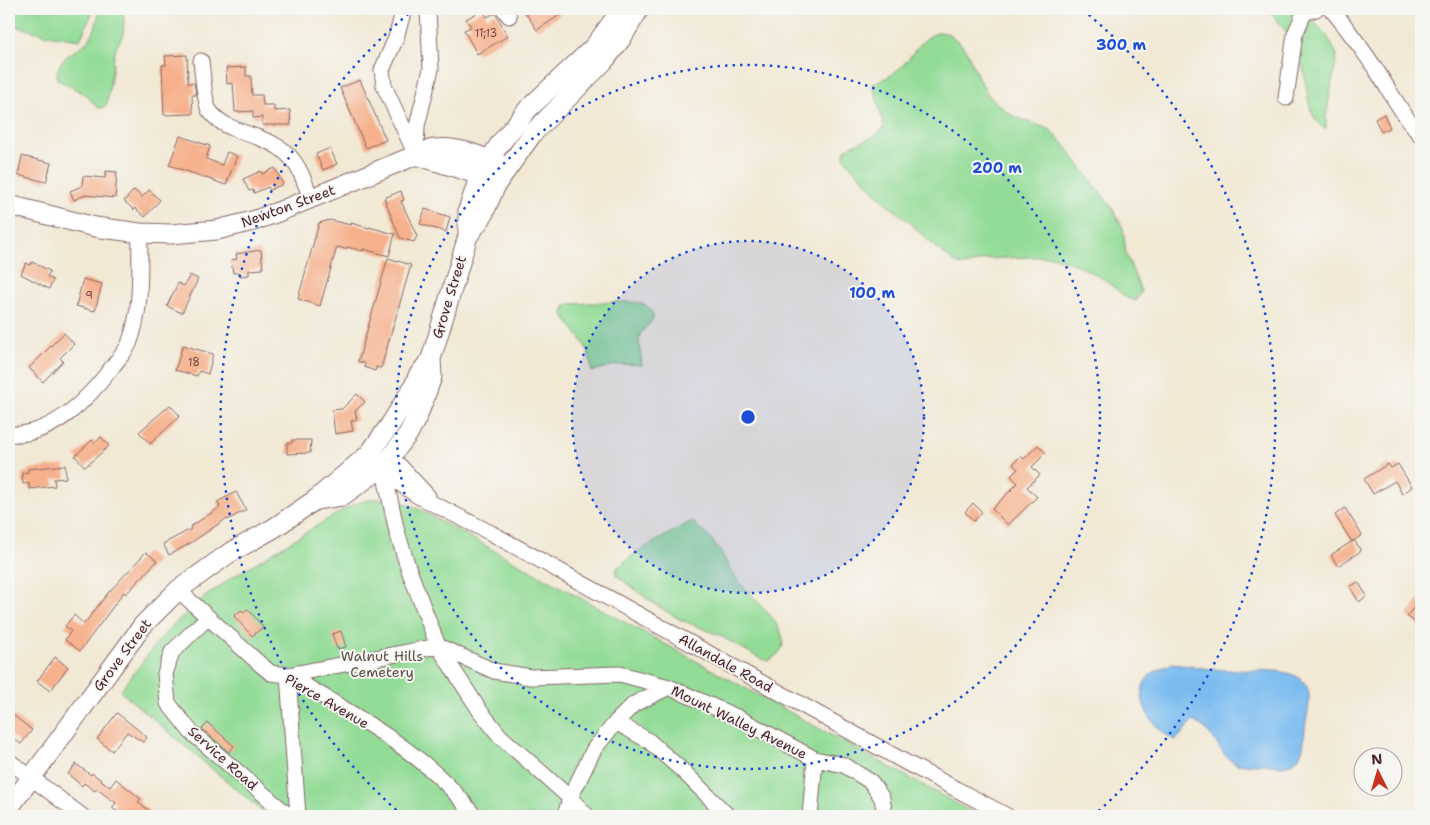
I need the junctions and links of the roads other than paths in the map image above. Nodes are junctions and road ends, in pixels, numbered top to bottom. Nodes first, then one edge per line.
1 (404, 9) edge
2 (428, 9) edge
3 (622, 9) edge
4 (639, 9) edge
5 (1316, 9) edge
6 (1331, 9) edge
7 (201, 60) dead end
8 (1286, 98) dead end
9 (1421, 136) edge
10 (416, 155) junction
11 (494, 171) junction
12 (312, 200) junction
13 (9, 205) edge
14 (140, 234) junction
15 (421, 389) junction
16 (9, 434) edge
17 (370, 454) junction
18 (386, 464) junction
19 (315, 500) junction
20 (178, 590) junction
21 (207, 618) junction
22 (438, 646) junction
23 (288, 675) junction
24 (669, 687) junction
25 (616, 722) junction
26 (815, 759) junction
27 (9, 761) edge
28 (31, 778) junction
29 (570, 798) junction
30 (9, 808) edge
31 (82, 816) edge
32 (289, 816) edge
33 (298, 816) edge
34 (474, 816) edge
35 (565, 816) edge
36 (587, 816) edge
37 (728, 816) edge
38 (810, 816) edge
39 (885, 816) edge
40 (1007, 816) edge

1 - 10 street
2 - 10 street
3 - 11 main road
4 - 11 main road
5 - 8 street
6 - 9 street
7 - 12 street
10 - 11 main road, Newton Street
10 - 12 main road, Newton Street
11 - 15 main road, Grove Street
12 - 14 main road, Newton Street
13 - 14 main road, Newton Street
14 - 16 street
15 - 17 main road, Grove Street
15 - 18 main road, Grove Street
17 - 18 street, Allandale Road
17 - 19 main road, Grove Street
18 - 19 main road, Grove Street
18 - 22 street
18 - 40 street, Allandale Road
19 - 20 main road, Grove Street
20 - 21 street, Pierce Avenue
20 - 28 main road, Grove Street
21 - 23 street, Pierce Avenue
21 - 32 street, Service Road
22 - 23 street
22 - 24 street, Mount Walley Avenue
22 - 29 street
23 - 33 street
23 - 34 street, Pierce Avenue
24 - 25 street
24 - 26 street, Mount Walley Avenue
25 - 29 street
25 - 37 street
26 - 38 street
26 - 39 street, Mount Walley Avenue
27 - 28 street
28 - 30 main road, Grove Street
28 - 31 street
29 - 35 street
29 - 36 street

